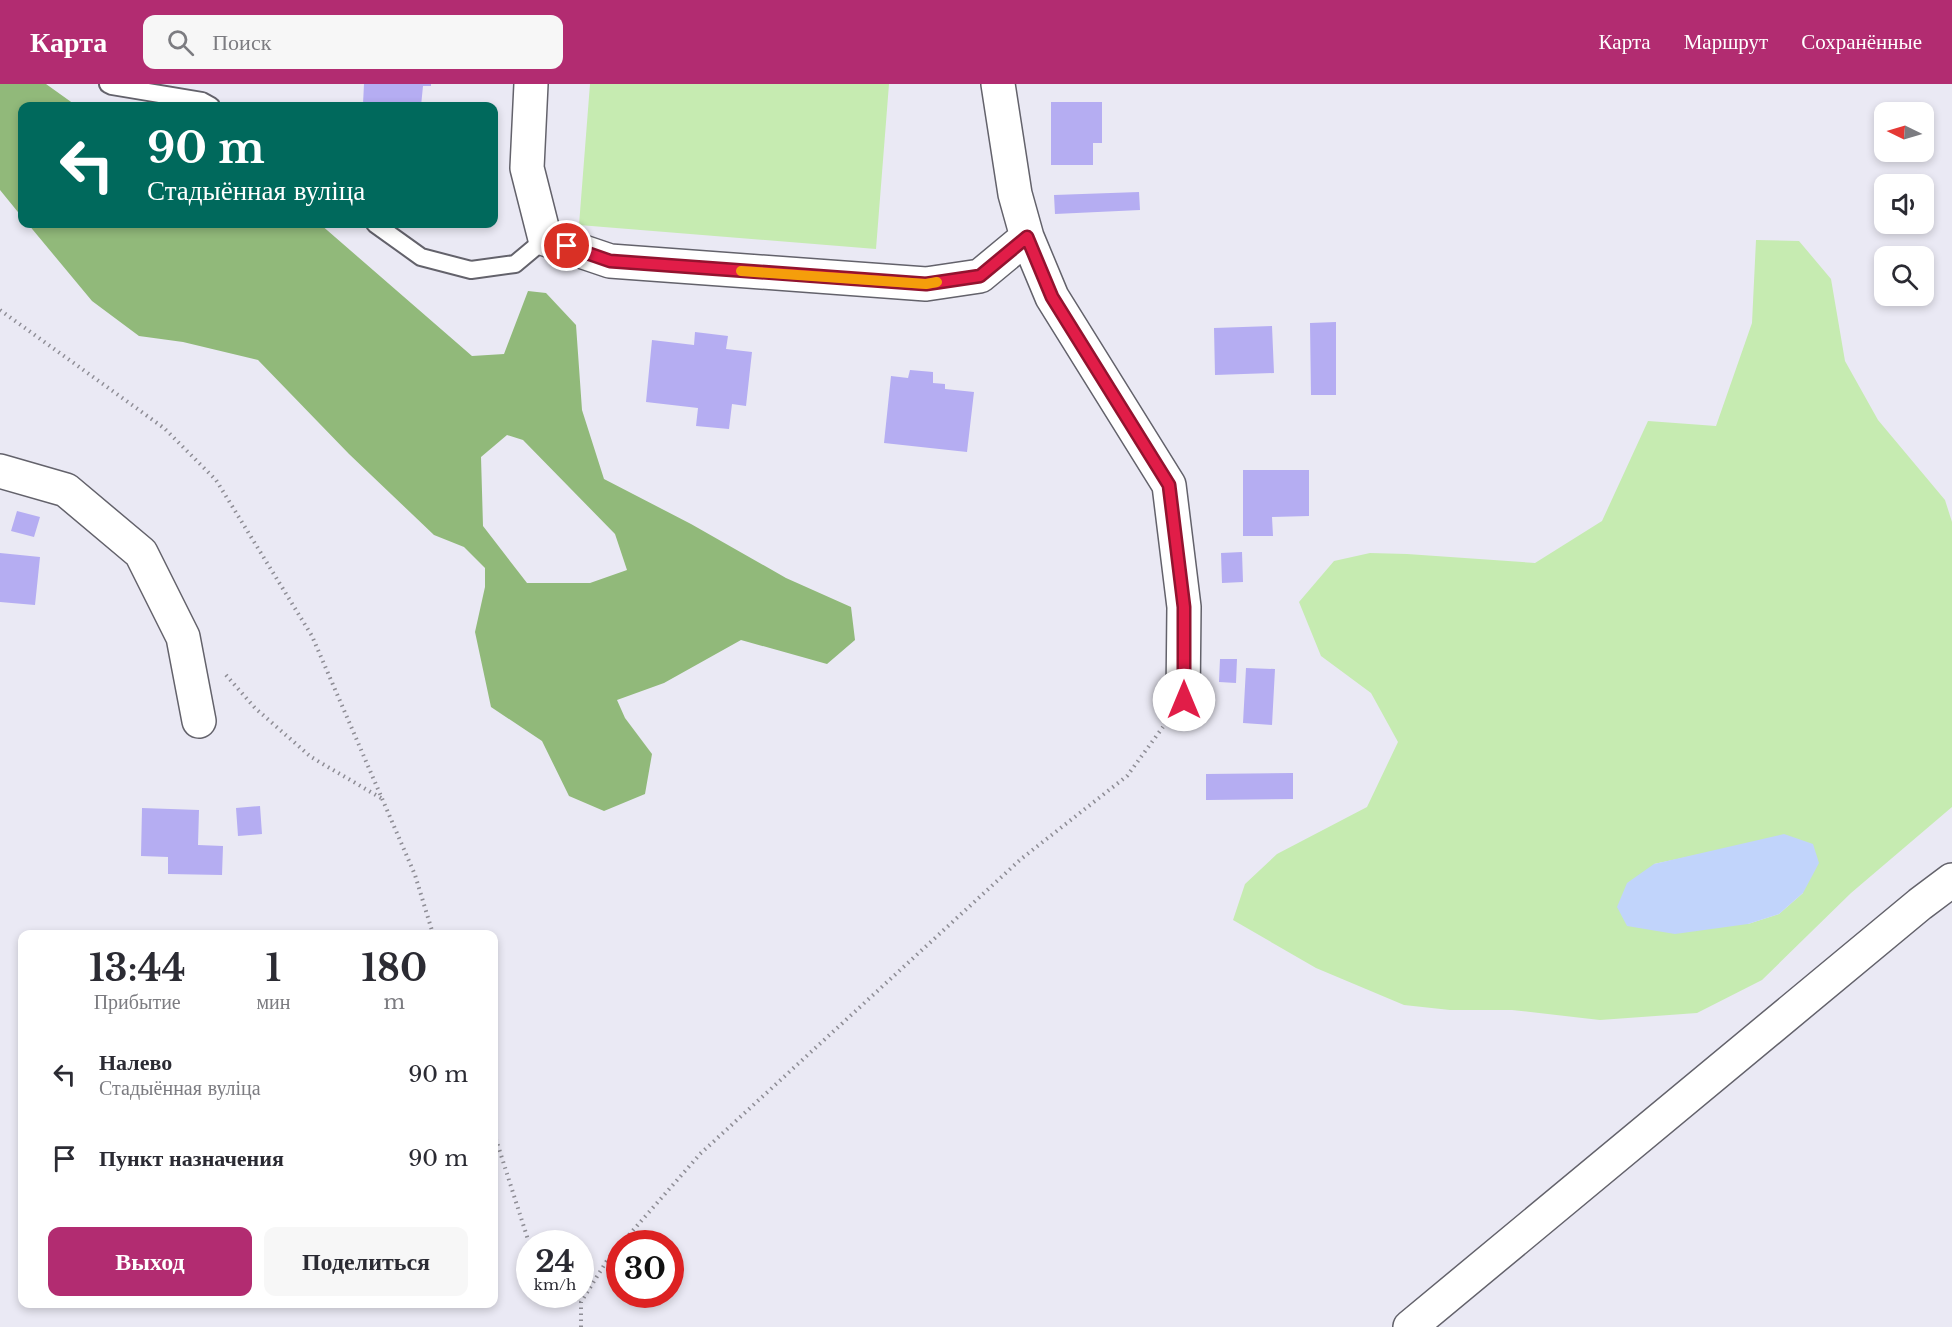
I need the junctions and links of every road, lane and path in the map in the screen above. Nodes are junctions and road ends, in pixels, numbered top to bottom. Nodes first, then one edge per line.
1 (108, 84) edge
2 (531, 84) edge
3 (998, 84) edge
4 (204, 102) edge
5 (381, 228) edge
6 (1027, 237) junction
7 (545, 239) junction
8 (0, 310) edge
9 (0, 471) edge
10 (183, 637) junction
11 (1184, 700) joint
12 (199, 721) dead end
13 (381, 798) junction
14 (1952, 880) edge
15 (432, 930) edge
16 (498, 1145) edge
17 (525, 1230) edge
18 (633, 1230) edge
19 (606, 1262) edge
20 (594, 1281) edge
21 (581, 1308) edge
22 (581, 1327) edge
23 (1410, 1327) edge

1 - 4 lane
2 - 7 street
3 - 6 street
5 - 7 lane
6 - 7 street
6 - 11 street
8 - 13 path
9 - 10 street
10 - 12 street
10 - 13 path
11 - 18 path
13 - 15 path
14 - 23 street
16 - 17 path
19 - 20 path
21 - 22 path

